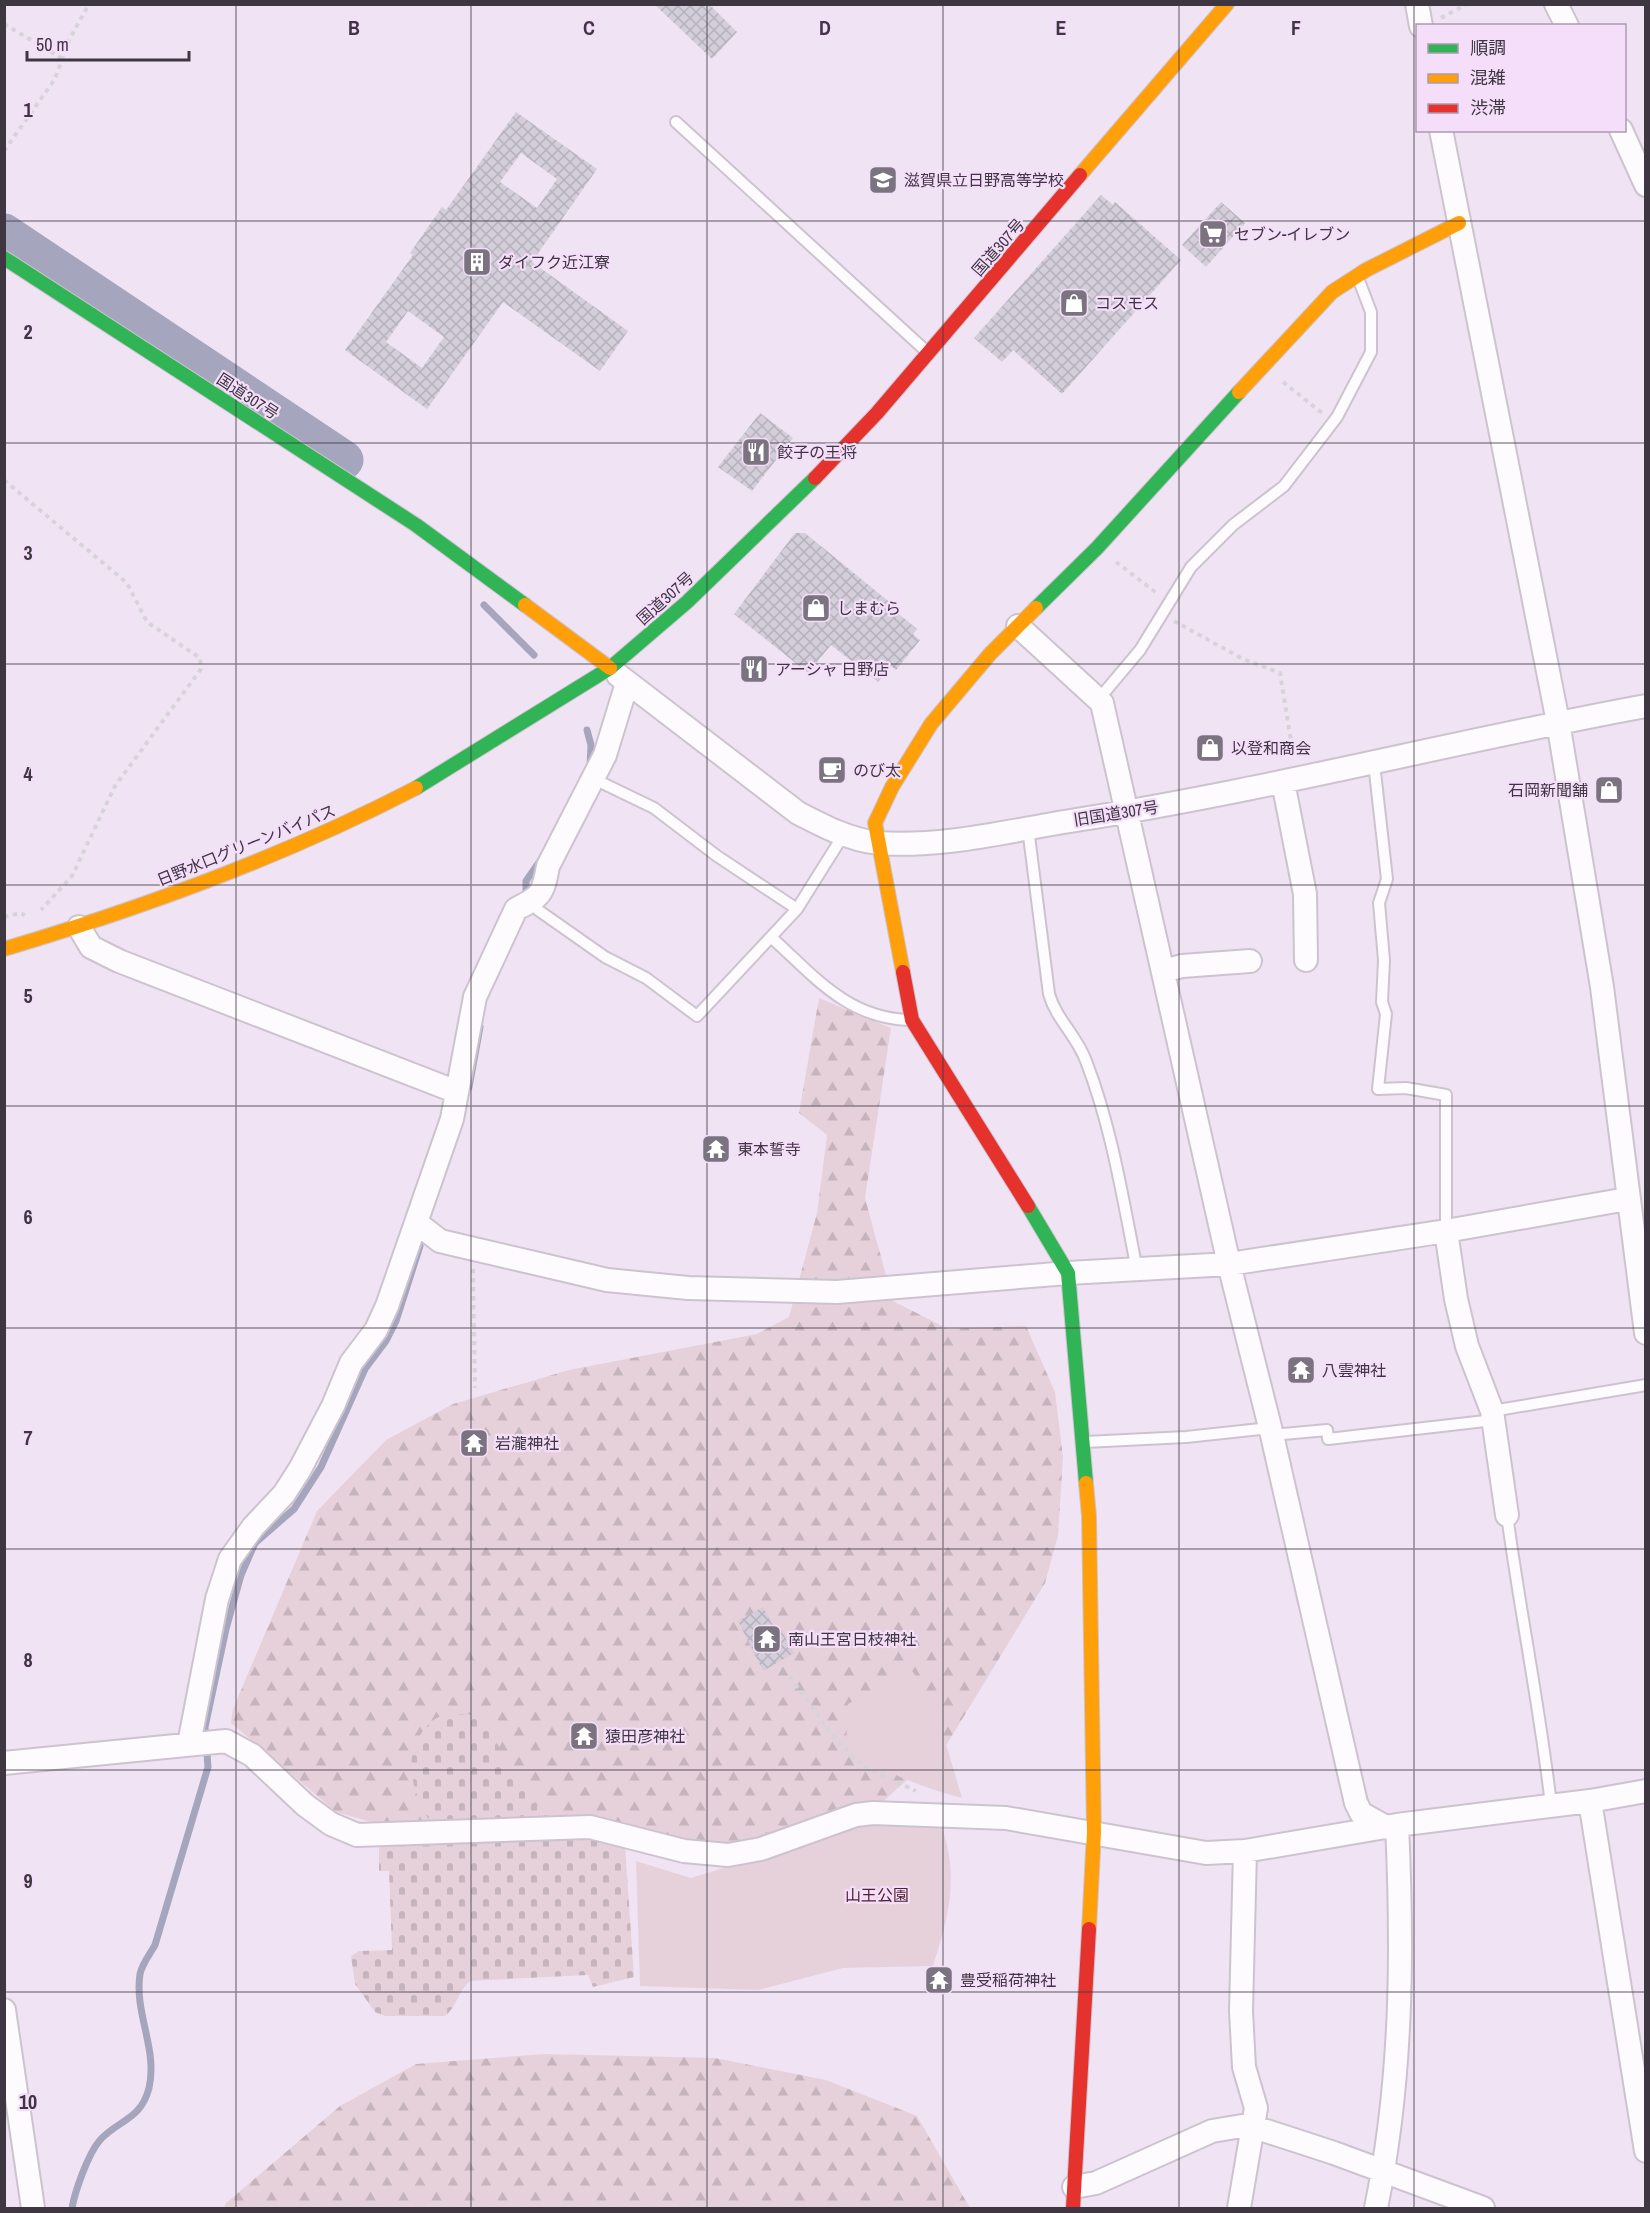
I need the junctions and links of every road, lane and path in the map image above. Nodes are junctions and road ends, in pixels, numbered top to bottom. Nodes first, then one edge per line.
1 (89, 4) edge
2 (1227, 4) edge
3 (1417, 4) edge
4 (1467, 4) edge
5 (1556, 4) edge
6 (1428, 23) edge
7 (4, 24) edge
8 (1566, 24) edge
9 (63, 59) junction
10 (676, 122) dead end
11 (1441, 132) edge
12 (1622, 132) edge
13 (4, 151) edge
14 (1646, 185) edge
15 (1459, 223) junction
16 (4, 258) edge
17 (1358, 277) junction
18 (929, 353) junction
19 (1264, 366) junction
20 (1336, 417) junction
21 (4, 480) edge
22 (1097, 548) junction
23 (1168, 601) junction
24 (1161, 613) junction
25 (1018, 626) junction
26 (610, 668) junction
27 (627, 683) junction
28 (1098, 700) junction
29 (1646, 706) edge
30 (1558, 722) junction
31 (1374, 763) junction
32 (594, 779) junction
33 (1290, 781) junction
34 (1128, 812) junction
35 (1028, 828) junction
36 (844, 834) junction
37 (877, 843) junction
38 (529, 903) junction
39 (797, 909) junction
40 (79, 927) junction
41 (46, 936) junction
42 (772, 938) junction
43 (4, 949) edge
44 (1306, 960) dead end
45 (1250, 961) dead end
46 (1164, 971) junction
47 (912, 1020) junction
48 (457, 1092) junction
49 (1628, 1199) junction
50 (417, 1223) junction
51 (1446, 1231) junction
52 (472, 1250) junction
53 (1229, 1264) junction
54 (1137, 1270) junction
55 (1068, 1273) junction
56 (1646, 1333) edge
57 (1646, 1385) edge
58 (475, 1388) dead end
59 (1493, 1415) junction
60 (1271, 1432) junction
61 (1083, 1442) junction
62 (1507, 1515) joint
63 (790, 1677) dead end
64 (193, 1744) junction
65 (4, 1763) edge
66 (1646, 1791) edge
67 (925, 1795) dead end
68 (1590, 1801) junction
69 (1551, 1805) junction
70 (1392, 1827) junction
71 (1095, 1832) junction
72 (1245, 1851) junction
73 (4, 2010) edge
74 (1255, 2127) junction
75 (1646, 2151) edge
76 (1383, 2171) junction
77 (1074, 2198) edge
78 (33, 2208) edge
79 (1239, 2208) edge
80 (1376, 2208) edge
81 (1483, 2208) edge

1 - 9 path
2 - 18 main road, 国道307号
3 - 6 street
4 - 6 path
5 - 8 street
7 - 9 path
9 - 13 path
10 - 18 lane
11 - 15 street
12 - 14 street
15 - 17 main road
15 - 30 street
16 - 26 main road, 国道307号
17 - 19 main road
17 - 20 lane
18 - 26 main road, 国道307号
19 - 20 path
19 - 22 main road
20 - 23 lane
21 - 41 path
22 - 23 path
22 - 25 main road
23 - 24 lane
24 - 28 lane
24 - 33 path
25 - 28 street
25 - 37 main road
26 - 27 street, 旧国道307号
26 - 40 main road, 日野水口グリーンバイパス
27 - 32 street
27 - 36 street, 旧国道307号
28 - 34 street
29 - 30 street, 旧国道307号
30 - 31 street, 旧国道307号
30 - 49 street
31 - 33 street, 旧国道307号
31 - 51 lane
32 - 38 street
32 - 39 lane
33 - 34 street, 旧国道307号
33 - 44 street
34 - 35 street, 旧国道307号
34 - 46 street
35 - 37 street, 旧国道307号
35 - 54 lane
36 - 37 street, 旧国道307号
36 - 39 lane
37 - 47 main road
38 - 42 lane
38 - 48 street
39 - 42 lane
40 - 41 main road, 日野水口グリーンバイパス
40 - 48 street
41 - 43 main road, 日野水口グリーンバイパス
42 - 47 lane
45 - 46 street
46 - 53 street
47 - 55 main road
48 - 50 street
49 - 51 street
49 - 56 street
50 - 52 street
50 - 64 street
51 - 53 street
51 - 59 street
52 - 55 street
52 - 58 path
53 - 54 street
53 - 60 street
54 - 55 street
55 - 61 main road
57 - 59 lane
59 - 60 lane
59 - 62 street
60 - 61 lane
60 - 70 street
61 - 71 main road
62 - 69 lane
63 - 67 path
64 - 65 street
64 - 71 street
66 - 68 street
68 - 69 street
68 - 75 street
69 - 70 street
70 - 72 street
70 - 76 street
71 - 72 street
71 - 77 main road
72 - 74 street
73 - 78 street
74 - 76 street
74 - 77 street
74 - 79 street
76 - 80 street
76 - 81 street

